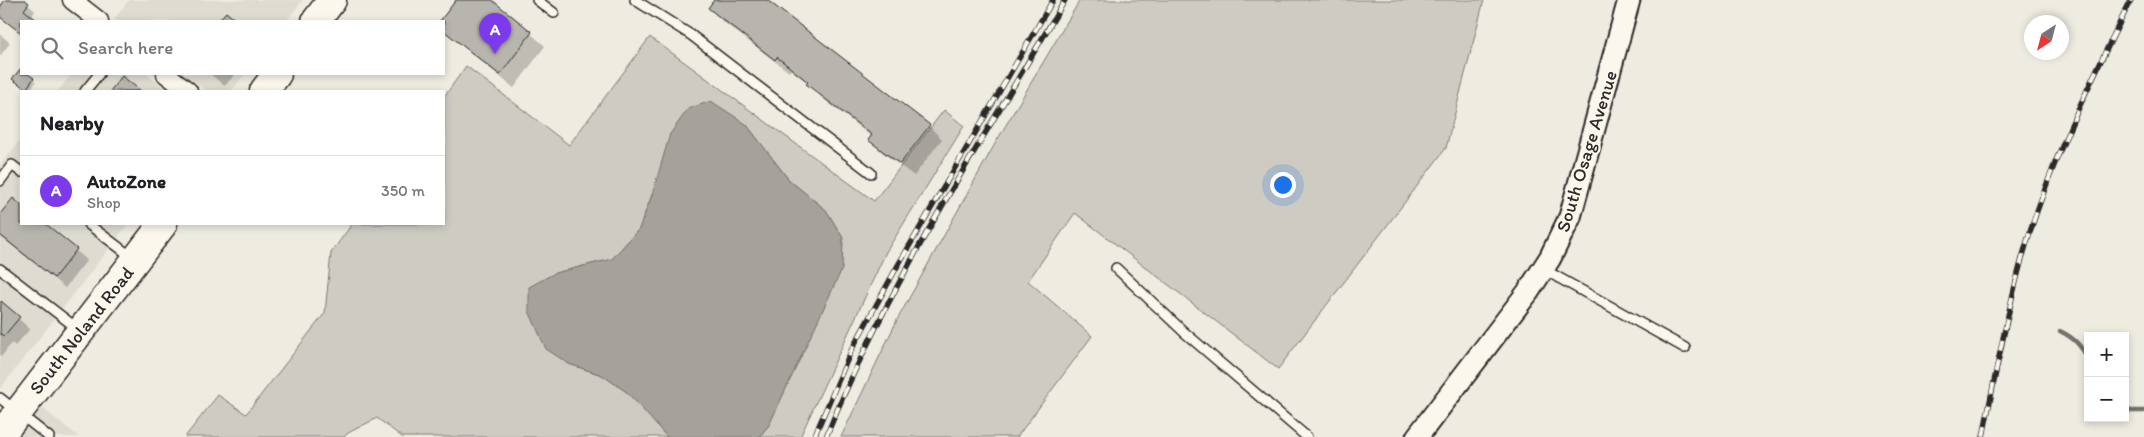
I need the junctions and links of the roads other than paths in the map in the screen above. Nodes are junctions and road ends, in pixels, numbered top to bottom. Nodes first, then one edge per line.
1 (72, 0) edge
2 (332, 0) edge
3 (537, 0) edge
4 (635, 0) edge
5 (1629, 0) edge
6 (554, 13) dead end
7 (98, 20) edge
8 (317, 20) edge
9 (98, 75) edge
10 (167, 75) edge
11 (276, 75) edge
12 (86, 90) edge
13 (187, 90) edge
14 (265, 90) edge
15 (20, 171) edge
16 (871, 173) dead end
17 (0, 181) edge
18 (89, 225) edge
19 (162, 225) edge
20 (135, 260) junction
21 (1116, 268) dead end
22 (0, 269) edge
23 (1543, 269) junction
24 (81, 330) junction
25 (1685, 348) dead end
26 (9, 405) edge
27 (0, 436) edge
28 (48, 437) edge
29 (1307, 437) edge
30 (1417, 437) edge

1 - 7 street
2 - 8 main road
3 - 6 lane
4 - 16 lane
5 - 23 street, South Osage Avenue
9 - 12 lane
10 - 13 street
11 - 14 main road
15 - 17 lane
18 - 20 lane
19 - 20 main road, South Noland Road
20 - 24 main road, South Noland Road
21 - 29 lane
22 - 24 lane
23 - 25 lane
23 - 30 street, South Osage Avenue
24 - 26 main road, South Noland Road
26 - 27 main road, South Noland Road
26 - 28 lane

